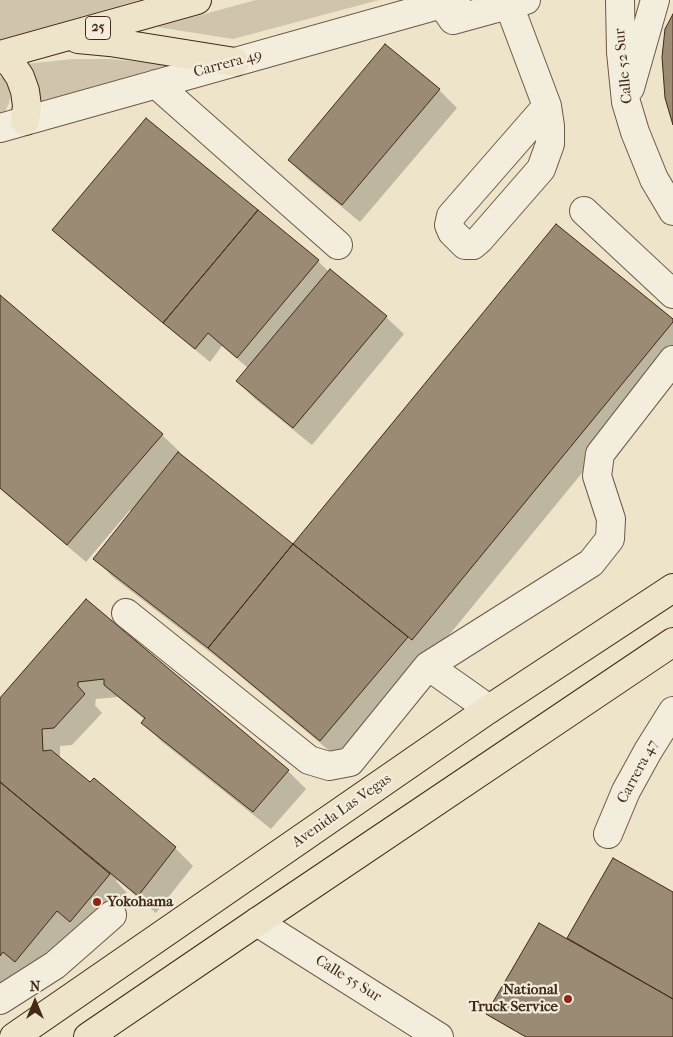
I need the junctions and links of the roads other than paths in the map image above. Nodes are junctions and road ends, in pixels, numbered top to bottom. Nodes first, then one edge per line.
1 (197, 0) edge
2 (655, 0) edge
3 (620, 1) edge
4 (449, 2) edge
5 (517, 2) edge
6 (673, 14) edge
7 (64, 37) junction
8 (0, 55) edge
9 (235, 62) junction
10 (156, 84) junction
11 (626, 102) junction
12 (547, 106) junction
13 (13, 124) edge
14 (584, 211) dead end
15 (673, 211) edge
16 (338, 245) dead end
17 (673, 294) edge
18 (673, 360) edge
19 (673, 588) edge
20 (126, 613) dead end
21 (673, 642) edge
22 (428, 666) junction
23 (489, 709) junction
24 (673, 711) edge
25 (608, 834) dead end
26 (112, 915) dead end
27 (256, 922) junction
28 (0, 1000) edge
29 (14, 1037) edge
30 (88, 1037) edge
31 (439, 1037) edge

1 - 7 main road, 25
2 - 6 street
2 - 11 street
3 - 11 street, Calle 52 Sur
4 - 5 street
4 - 9 street, Carrera 49
5 - 12 street
7 - 8 main road, 25
7 - 9 main road
8 - 13 main road
9 - 10 street, Carrera 49
10 - 13 street, Carrera 49
10 - 16 street
11 - 15 street, Calle 52 Sur
12 - 12 street
14 - 17 street
18 - 22 street
19 - 23 main road, Avenida Las Vegas
20 - 22 street
21 - 27 main road
22 - 23 street
23 - 29 main road, Avenida Las Vegas
24 - 25 street, Carrera 47
26 - 28 street
27 - 30 main road
27 - 31 street, Calle 55 Sur

